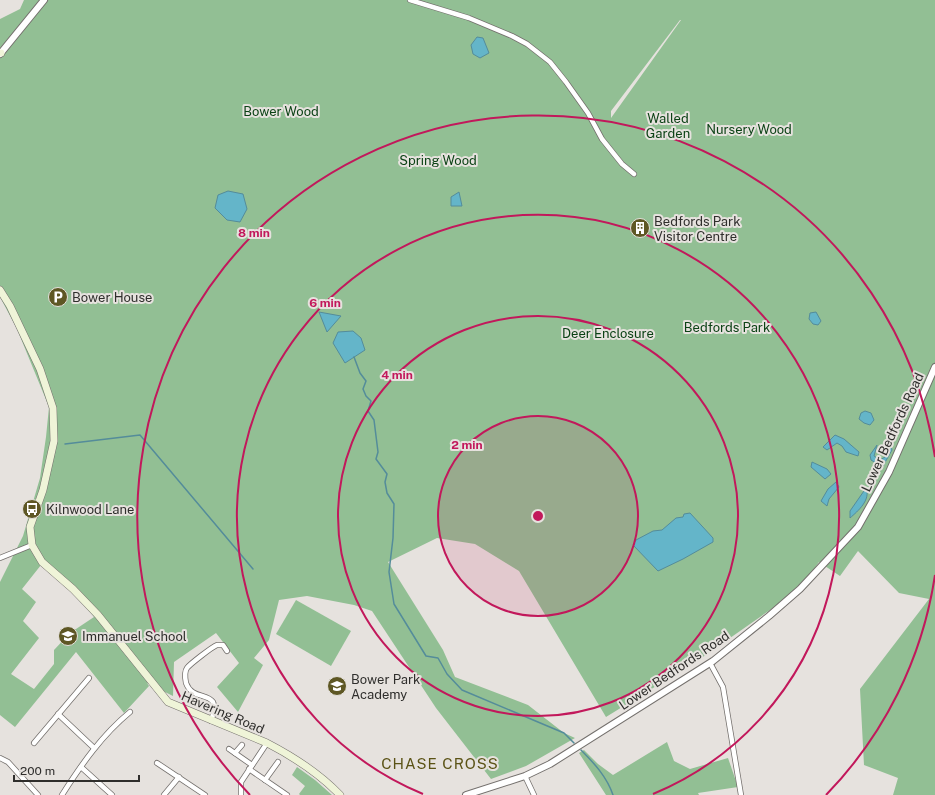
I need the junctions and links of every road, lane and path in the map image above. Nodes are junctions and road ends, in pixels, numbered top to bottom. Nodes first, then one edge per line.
1 (44, 0) edge
2 (410, 0) edge
3 (0, 53) edge
4 (634, 174) dead end
5 (0, 290) edge
6 (935, 366) edge
7 (32, 545) junction
8 (0, 558) edge
9 (227, 651) dead end
10 (710, 663) junction
11 (89, 678) dead end
12 (130, 712) dead end
13 (58, 714) junction
14 (211, 721) junction
15 (34, 743) dead end
16 (267, 743) junction
17 (242, 745) dead end
18 (94, 748) junction
19 (229, 749) dead end
20 (236, 754) junction
21 (0, 758) edge
22 (278, 762) dead end
23 (157, 763) dead end
24 (81, 767) junction
25 (251, 767) junction
26 (525, 776) junction
27 (179, 777) junction
28 (265, 780) junction
29 (38, 795) edge
30 (62, 795) edge
31 (112, 795) edge
32 (164, 795) edge
33 (205, 795) edge
34 (241, 795) edge
35 (288, 795) edge
36 (340, 795) edge
37 (466, 795) edge
38 (534, 795) edge
39 (741, 795) edge

1 - 3 street
2 - 4 street
5 - 7 main road
6 - 10 street, Lower Bedfords Road
7 - 8 street
7 - 14 main road, Havering Road
9 - 14 street
10 - 26 street, Lower Bedfords Road
10 - 39 street
11 - 13 street
12 - 18 street
13 - 15 street
13 - 18 street
14 - 16 main road, Havering Road
16 - 25 street
16 - 36 main road, Havering Road
17 - 20 street
18 - 24 street
19 - 20 street
20 - 25 street
21 - 29 street
22 - 28 street
23 - 27 street
24 - 30 street
24 - 31 street
25 - 28 street
25 - 34 street
26 - 37 street, Lower Bedfords Road
26 - 38 street
27 - 32 street
27 - 33 street
28 - 35 street

